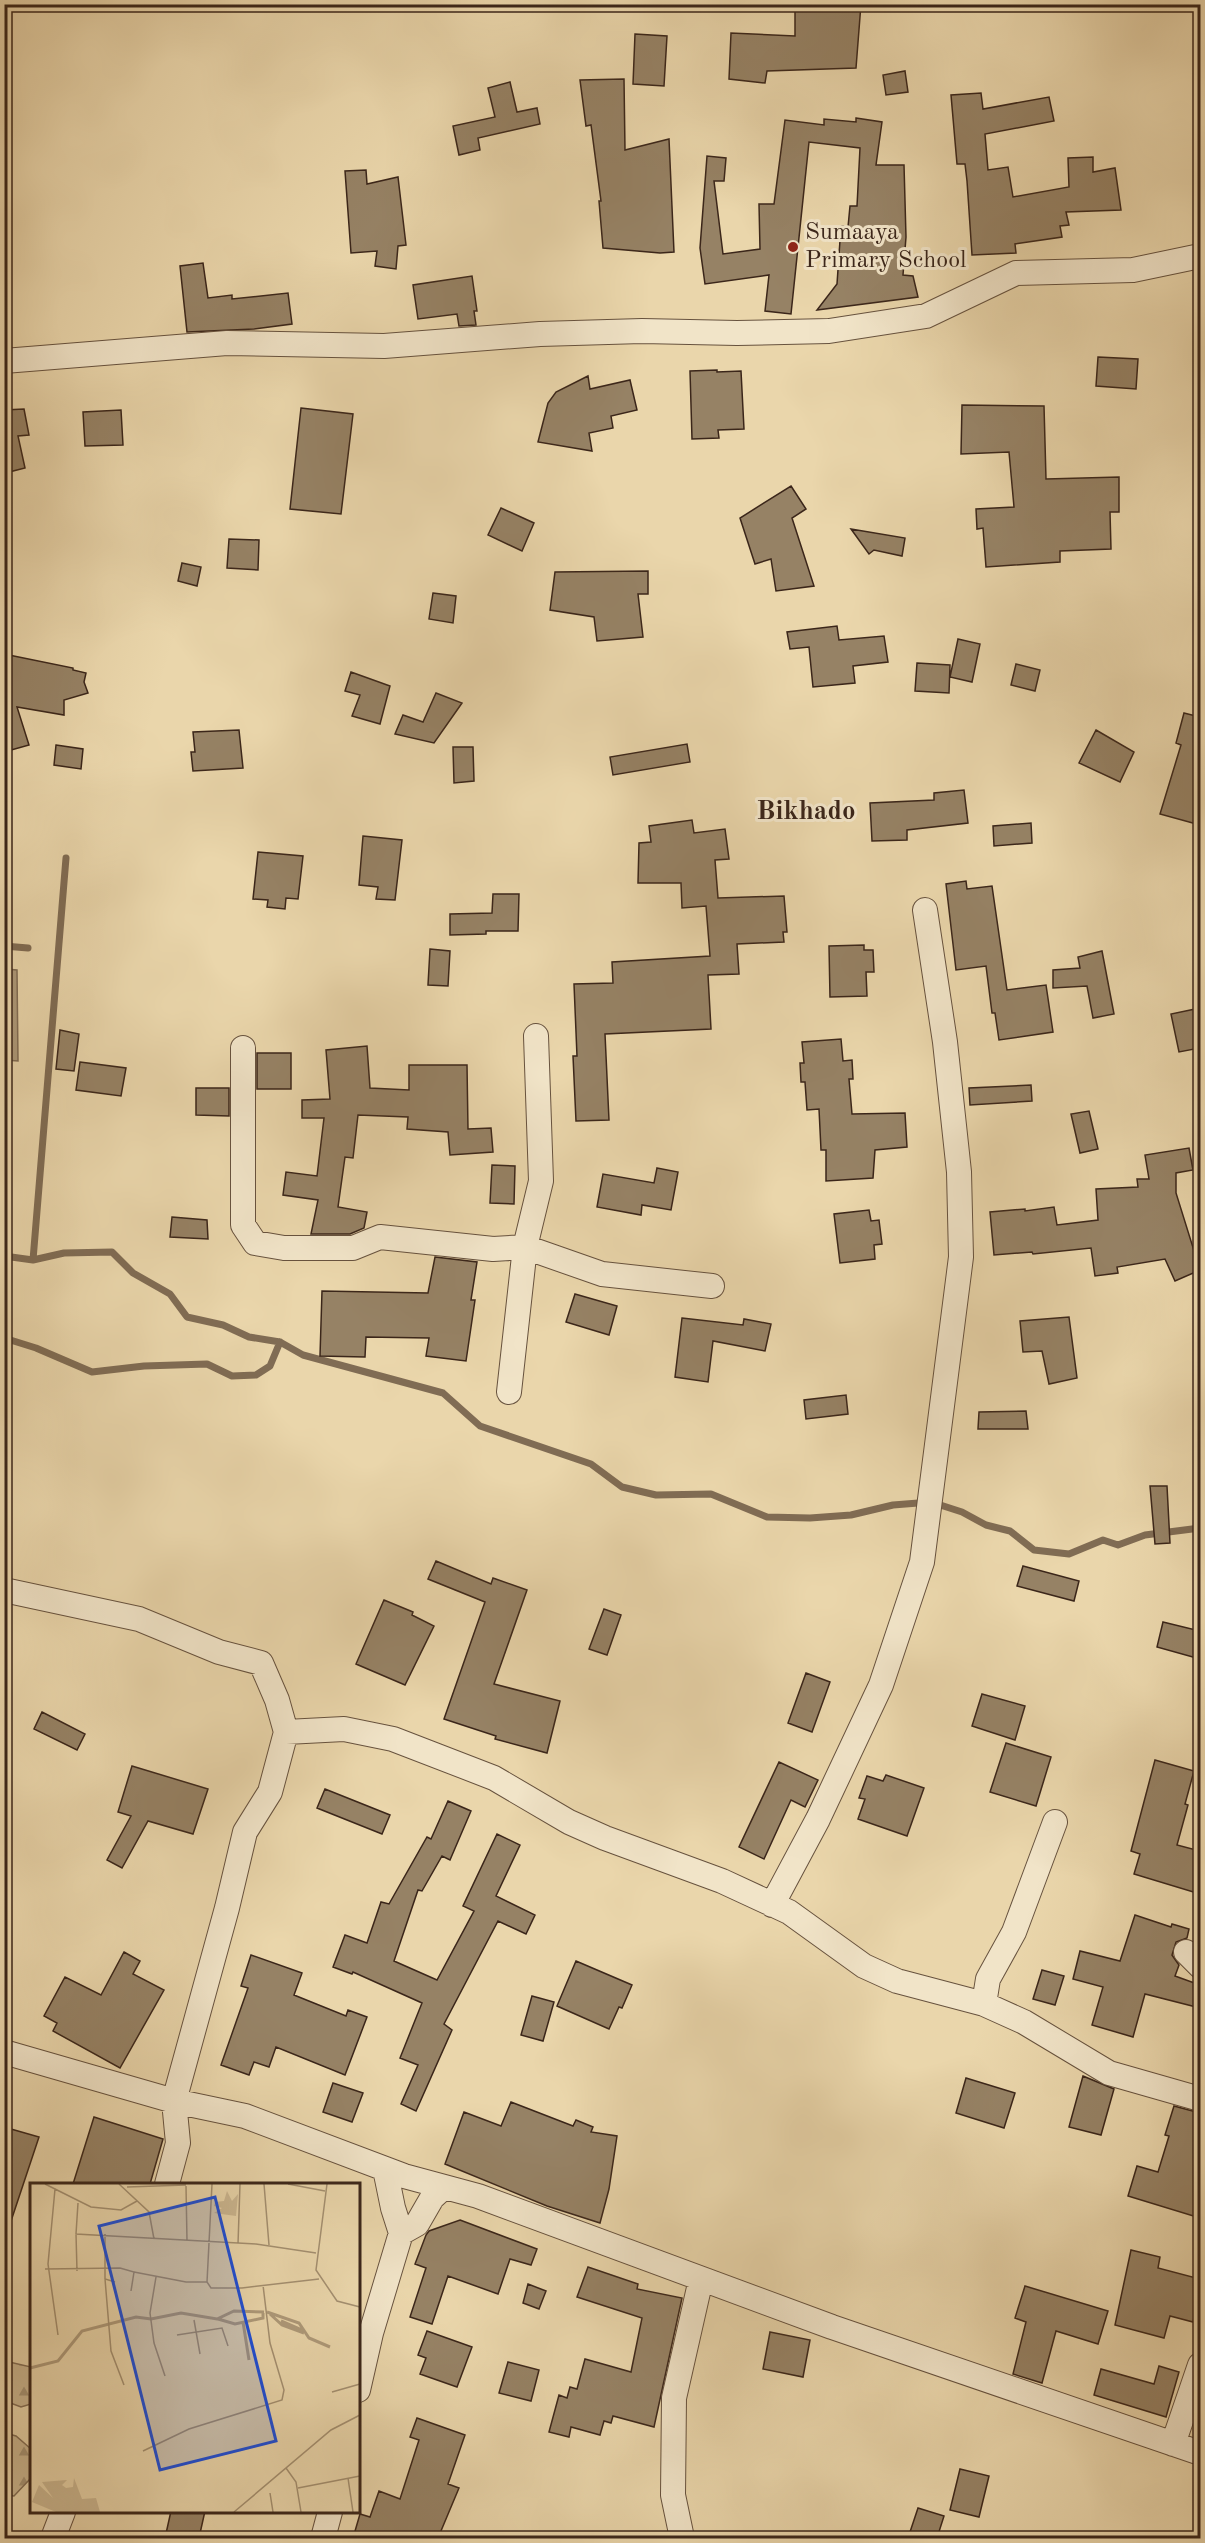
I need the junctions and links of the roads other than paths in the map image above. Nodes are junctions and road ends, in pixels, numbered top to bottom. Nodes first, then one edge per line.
1 (1200, 256) edge
2 (4, 361) edge
3 (925, 910) dead end
4 (536, 1036) dead end
5 (243, 1047) dead end
6 (525, 1247) junction
7 (712, 1286) dead end
8 (509, 1392) dead end
9 (4, 1590) edge
10 (286, 1731) junction
11 (1054, 1822) dead end
12 (772, 1905) junction
13 (984, 2004) junction
14 (4, 2052) edge
15 (1200, 2099) edge
16 (174, 2101) junction
17 (385, 2169) junction
18 (167, 2183) edge
19 (444, 2187) junction
20 (401, 2233) junction
21 (701, 2279) junction
22 (1200, 2365) edge
23 (360, 2381) edge
24 (1173, 2444) junction
25 (1200, 2453) edge
26 (62, 2513) edge
27 (329, 2513) edge
28 (53, 2538) edge
29 (323, 2538) edge
30 (682, 2538) edge

1 - 2 street
3 - 12 street
4 - 6 street
5 - 6 street
6 - 7 street
6 - 8 street
9 - 10 street
10 - 12 street
10 - 16 street
11 - 13 street
12 - 13 street
13 - 15 street
14 - 16 street
16 - 17 street
16 - 18 street
17 - 19 street
17 - 20 street
19 - 20 street
19 - 21 street
20 - 23 street
21 - 24 street
21 - 30 street
22 - 24 street
24 - 25 street
26 - 28 street
27 - 29 street

